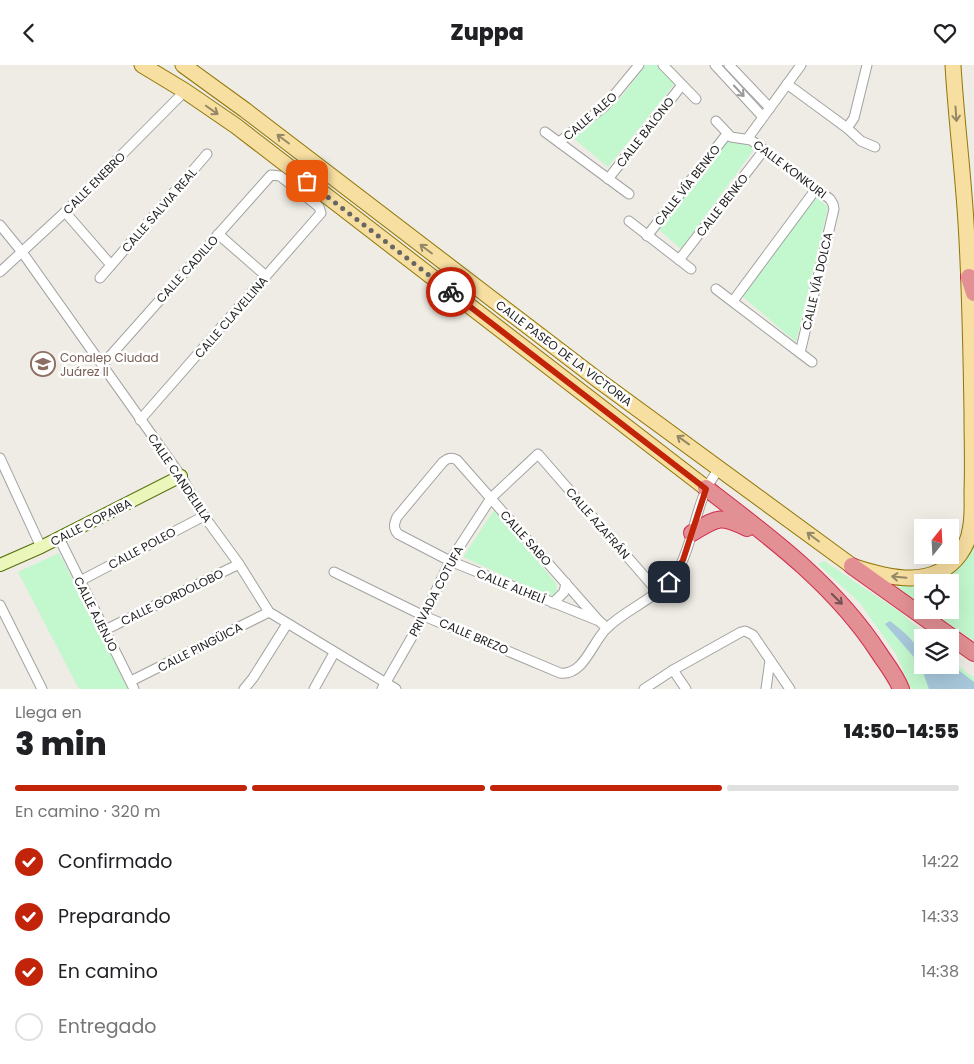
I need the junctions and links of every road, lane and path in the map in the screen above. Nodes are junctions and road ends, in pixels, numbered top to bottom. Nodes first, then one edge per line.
1 (142, 65) edge
2 (183, 65) edge
3 (639, 65) edge
4 (664, 65) edge
5 (715, 65) edge
6 (729, 65) edge
7 (801, 65) edge
8 (867, 65) edge
9 (953, 65) edge
10 (787, 84) junction
11 (682, 85) junction
12 (185, 91) junction
13 (696, 99) dead end
14 (770, 108) junction
15 (763, 117) junction
16 (716, 121) dead end
17 (848, 128) junction
18 (545, 131) dead end
19 (727, 134) junction
20 (748, 138) junction
21 (559, 142) junction
22 (875, 147) dead end
23 (764, 149) junction
24 (207, 154) dead end
25 (271, 175) joint
26 (608, 179) junction
27 (816, 189) junction
28 (629, 194) dead end
29 (834, 209) joint
30 (65, 212) junction
31 (629, 221) dead end
32 (0, 225) edge
33 (218, 234) junction
34 (647, 236) junction
35 (22, 252) junction
36 (679, 260) junction
37 (111, 265) junction
38 (691, 269) dead end
39 (0, 272) edge
40 (266, 276) junction
41 (969, 277) junction
42 (100, 278) dead end
43 (716, 289) dead end
44 (974, 293) edge
45 (733, 301) junction
46 (800, 353) junction
47 (812, 362) dead end
48 (102, 364) junction
49 (140, 420) junction
50 (538, 454) joint
51 (0, 458) edge
52 (720, 467) junction
53 (181, 476) junction
54 (706, 489) junction
55 (491, 498) junction
56 (204, 516) junction
57 (692, 533) junction
58 (398, 534) joint
59 (769, 537) junction
60 (59, 538) junction
61 (42, 547) junction
62 (450, 561) junction
63 (239, 564) junction
64 (0, 565) edge
65 (852, 566) junction
66 (334, 572) dead end
67 (80, 581) junction
68 (566, 583) junction
69 (658, 592) junction
70 (553, 603) junction
71 (0, 605) edge
72 (269, 612) junction
73 (424, 615) junction
74 (598, 621) junction
75 (287, 624) junction
76 (606, 628) junction
77 (105, 630) junction
78 (334, 653) junction
79 (974, 653) edge
80 (770, 660) junction
81 (673, 670) junction
82 (133, 685) edge
83 (384, 686) edge
84 (42, 689) edge
85 (244, 689) edge
86 (314, 689) edge
87 (396, 689) edge
88 (644, 689) edge
89 (686, 689) edge
90 (766, 689) edge
91 (790, 689) edge
92 (901, 689) edge

1 - 12 main road, CALLE PASEO DE LA VICTORIA
52 -> 2 main road, CALLE PASEO DE LA VICTORIA
3 - 21 street, CALLE ALEO
4 - 11 street
5 -> 15 street
6 - 14 street
7 - 10 street
8 - 17 street
9 -> 41 main road
10 - 14 street
10 - 17 street
11 - 13 street
11 - 26 street, CALLE BALONO
12 - 30 street, CALLE ENEBRO
12 -> 54 main road, CALLE PASEO DE LA VICTORIA
14 - 15 street
15 - 20 street
16 - 19 street
17 - 22 street
18 - 21 street, CALLE ALEO
19 - 20 street, CALLE KONKURI
19 - 34 street, CALLE VÍA BENKO
20 - 23 street, CALLE KONKURI
21 - 26 street, CALLE ALEO
23 - 27 street, CALLE KONKURI
23 - 36 street, CALLE BENKO
24 - 37 street, CALLE SALVIA REAL
25 - 33 street, CALLE CADILLO
25 - 40 street, CALLE CLAVELLINA
26 - 28 street, CALLE ALEO
27 - 29 street, CALLE KONKURI
27 - 45 street
29 - 46 street, CALLE VÍA DOLCA
30 - 35 street, CALLE ENEBRO
30 - 37 street
31 - 34 street, CALLE VÍA BENKO
32 - 35 street, CALLE CANDELILLA
33 - 40 street
33 - 48 street, CALLE CADILLO
34 - 36 street, CALLE VÍA BENKO
35 - 39 street, CALLE ENEBRO
35 - 48 street, CALLE CANDELILLA
36 - 38 street, CALLE VÍA BENKO
37 - 42 street, CALLE SALVIA REAL
40 - 49 street, CALLE CLAVELLINA
41 - 44 highway
41 -> 65 main road
43 - 45 street
45 - 46 street
46 - 47 street
48 - 49 street, CALLE CANDELILLA
49 - 53 street, CALLE CANDELILLA
50 - 55 street, PRIVADA COTUFA
50 - 69 street, CALLE AZAFRÁN
51 - 61 street
52 - 54 street
65 -> 52 main road, CALLE PASEO DE LA VICTORIA
53 - 56 street, CALLE CANDELILLA
53 - 60 street, CALLE COPAIBA
54 - 57 street
54 - 59 highway
55 - 58 street, CALLE SABO
55 - 62 street, PRIVADA COTUFA
55 - 68 street, CALLE SABO
56 - 63 street, CALLE CANDELILLA
56 - 67 street, CALLE POLEO
57 - 59 highway
57 - 69 street
58 - 62 street, CALLE ALHELÍ
59 -> 92 highway
60 - 61 street, CALLE COPAIBA
60 - 67 street, CALLE AJENJO
61 - 64 street, CALLE COPAIBA
62 - 70 street, CALLE ALHELÍ
62 - 73 street, PRIVADA COTUFA
63 - 72 street, CALLE CANDELILLA
63 - 77 street, CALLE GORDOLOBO
65 - 79 highway
66 - 73 street, CALLE BREZO
67 - 77 street, CALLE AJENJO
68 - 70 street
68 - 74 street, CALLE SABO
69 - 76 street
70 - 74 street, CALLE ALHELÍ
71 - 84 street
72 - 75 street, CALLE CANDELILLA
72 - 82 street, CALLE PINGÜICA
73 - 76 street, CALLE BREZO
73 - 83 street, PRIVADA COTUFA
74 - 76 street, CALLE SABO
75 - 78 street, CALLE CANDELILLA
75 - 85 street
77 - 82 street, CALLE AJENJO
78 - 83 street, CALLE CANDELILLA
78 - 86 street
80 - 81 street
80 - 90 street
80 - 91 street
81 - 88 street
81 - 89 street
83 - 87 street, CALLE CANDELILLA

